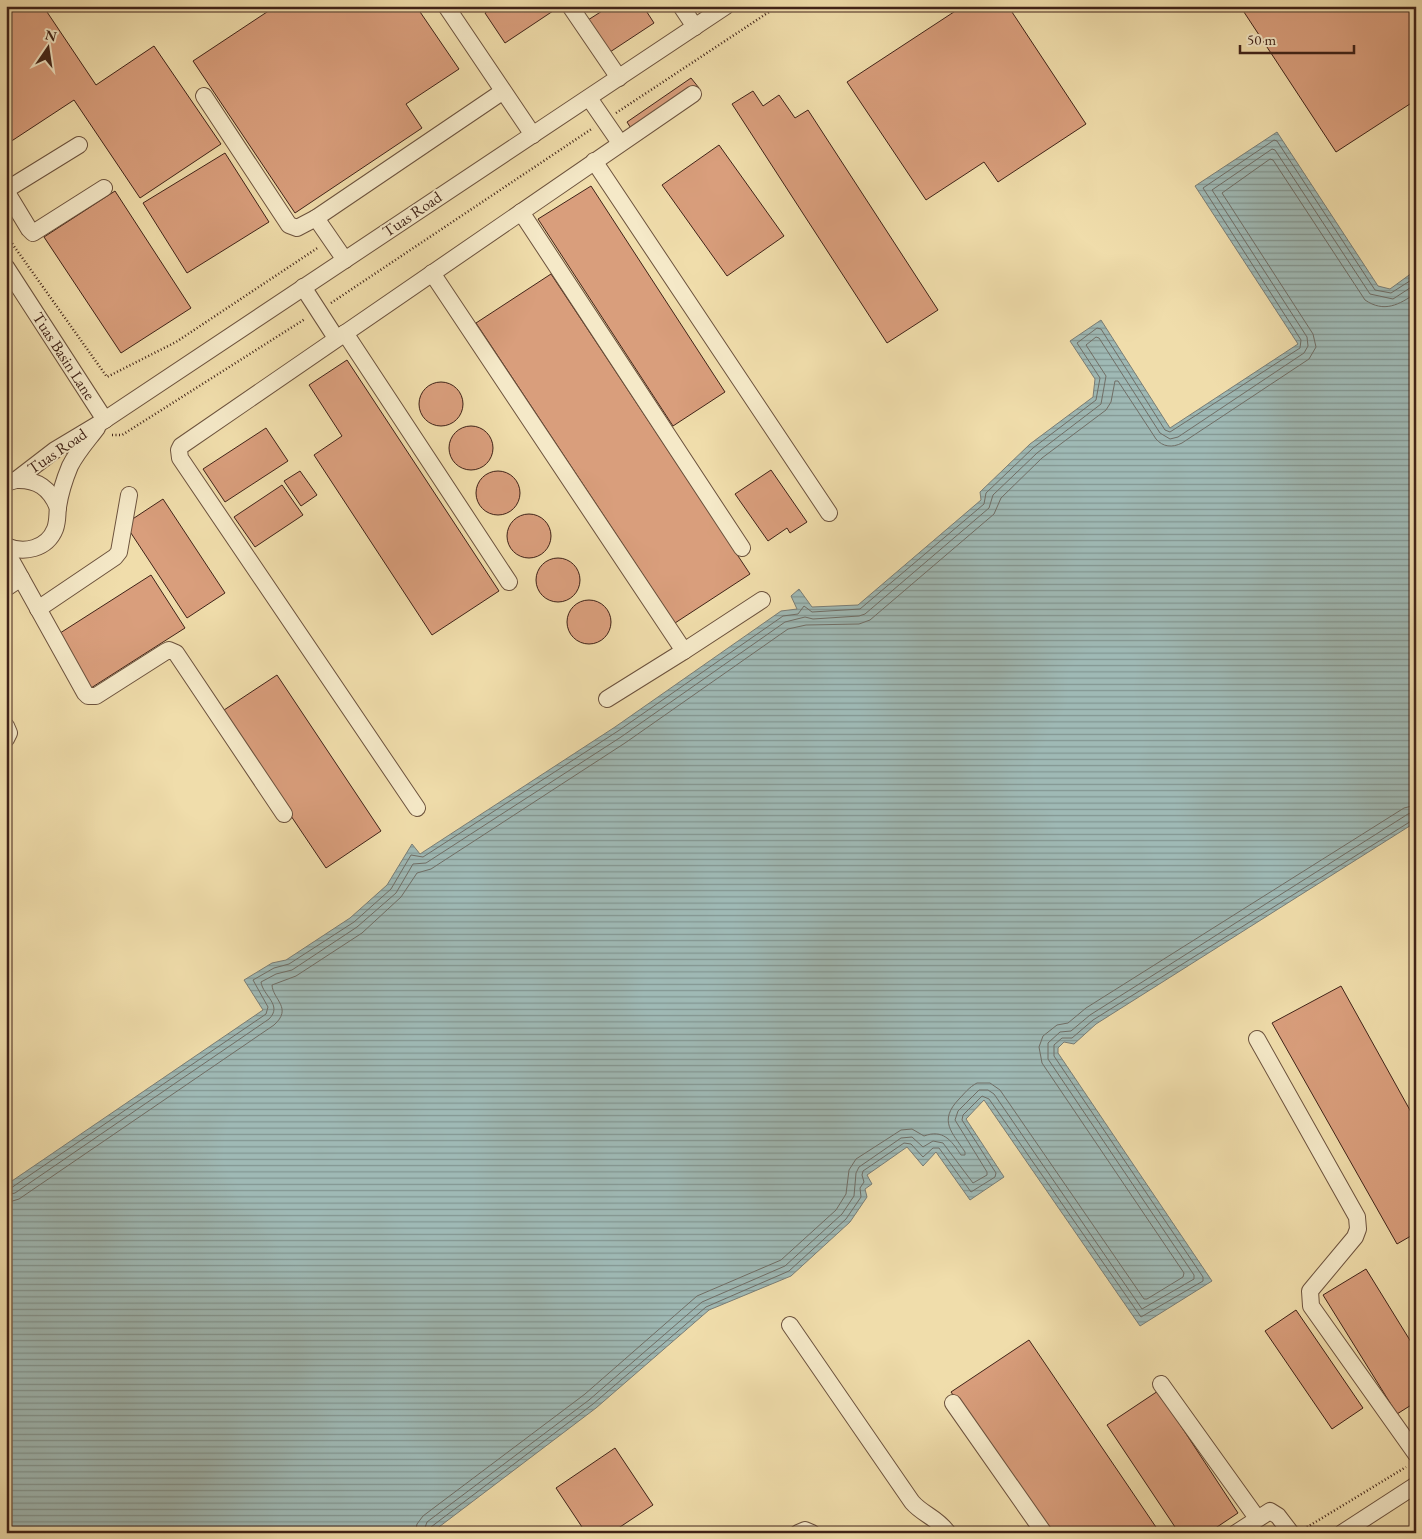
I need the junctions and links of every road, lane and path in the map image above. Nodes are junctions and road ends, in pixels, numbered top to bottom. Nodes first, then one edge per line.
1 (446, 6) edge
2 (570, 6) edge
3 (681, 6) edge
4 (726, 6) edge
5 (778, 6) edge
6 (695, 27) junction
7 (619, 78) junction
8 (502, 92) junction
9 (693, 94) dead end
10 (204, 96) dead end
11 (589, 98) junction
12 (604, 121) junction
13 (533, 135) junction
14 (620, 143) junction
15 (78, 145) dead end
16 (594, 161) junction
17 (104, 188) dead end
18 (6, 190) edge
19 (521, 212) junction
20 (316, 218) junction
21 (6, 235) edge
22 (331, 239) junction
23 (345, 260) junction
24 (6, 266) edge
25 (432, 273) junction
26 (303, 286) junction
27 (318, 311) junction
28 (341, 336) junction
29 (100, 424) junction
30 (11, 482) edge
31 (129, 495) dead end
32 (58, 508) junction
33 (829, 513) dead end
34 (6, 546) edge
35 (742, 548) dead end
36 (6, 552) edge
37 (21, 578) junction
38 (510, 582) dead end
39 (6, 588) edge
40 (762, 600) dead end
41 (38, 609) junction
42 (684, 651) junction
43 (607, 699) dead end
44 (6, 726) edge
45 (6, 739) edge
46 (417, 808) dead end
47 (284, 814) dead end
48 (1257, 1039) dead end
49 (790, 1324) dead end
50 (1162, 1384) dead end
51 (953, 1403) dead end
52 (1412, 1460) edge
53 (1416, 1485) edge
54 (1257, 1518) junction
55 (798, 1533) edge
56 (812, 1533) edge
57 (948, 1533) edge
58 (1044, 1533) edge
59 (1236, 1533) edge
60 (1291, 1533) edge
61 (1299, 1533) edge
62 (1342, 1533) edge

1 - 8 street
2 - 7 street
3 - 6 street
4 - 6 street, Tuas Road
5 - 12 path
6 - 7 street, Tuas Road
7 - 11 street, Tuas Road
8 - 13 street
8 - 20 street
9 - 14 street
10 - 20 street
11 - 12 street
11 - 13 street, Tuas Road
12 - 14 street
12 - 27 path
13 - 23 street, Tuas Road
14 - 16 street
15 - 18 street
16 - 19 street
16 - 33 street
17 - 18 street
19 - 25 street
19 - 35 street
20 - 22 street
21 - 22 path
22 - 23 street
23 - 26 street, Tuas Road
24 - 29 street, Tuas Basin Lane
25 - 28 street
25 - 42 street
26 - 27 street
26 - 29 street, Tuas Road
27 - 28 street
27 - 29 path
28 - 38 street
28 - 46 street
29 - 30 street, Tuas Road
29 - 32 street, Tuas Road
30 - 32 street, Tuas Road
31 - 41 street
32 - 34 street, Tuas Road
36 - 37 street
37 - 39 street
37 - 41 street
40 - 42 street
41 - 47 street
42 - 43 street
44 - 45 street
48 - 52 street
49 - 57 street
50 - 54 street
51 - 58 street
52 - 61 path
53 - 62 street
54 - 59 street
54 - 60 street
55 - 56 street

